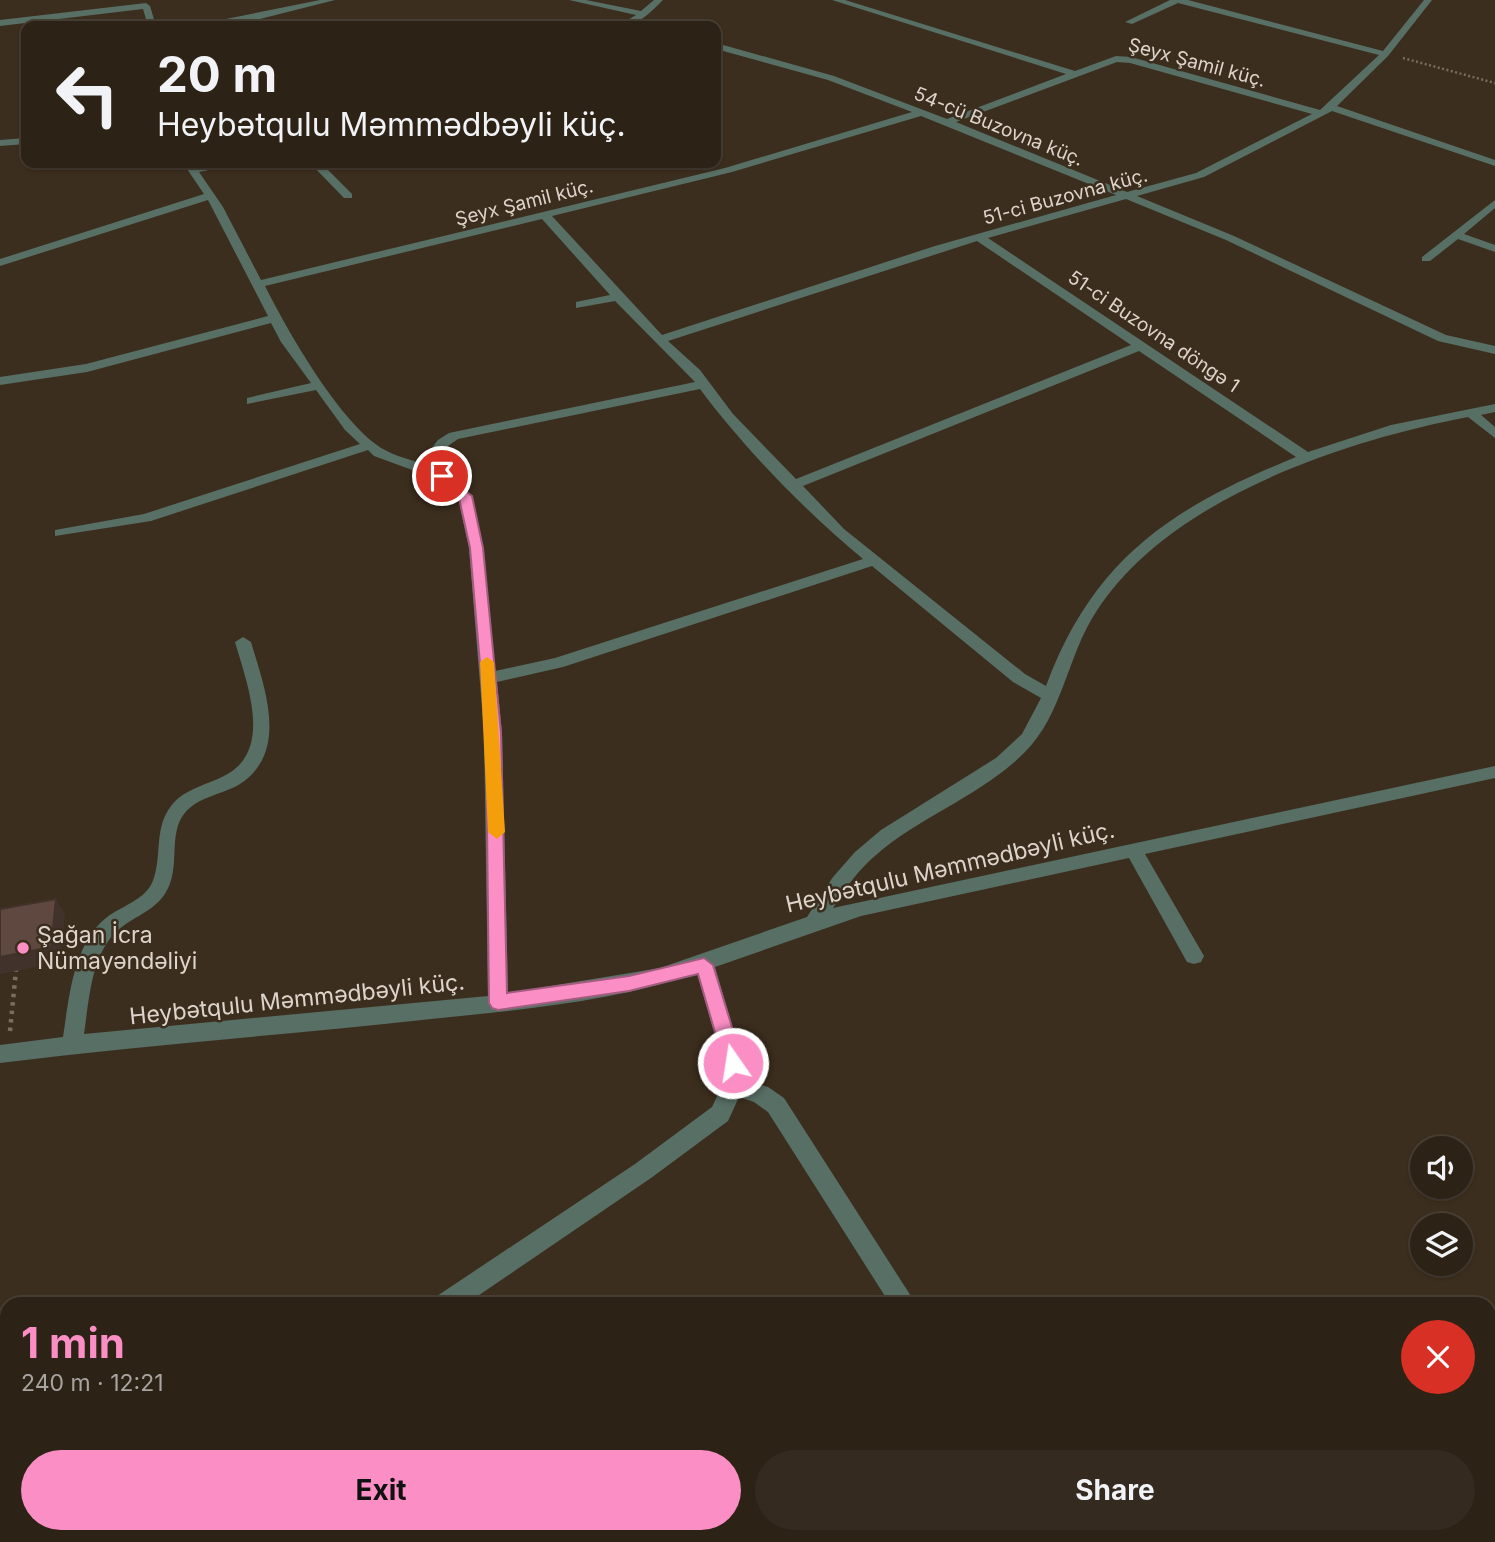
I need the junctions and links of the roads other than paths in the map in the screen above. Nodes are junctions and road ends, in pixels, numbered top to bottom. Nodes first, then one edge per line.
1 (331, 0) edge
2 (573, 0) edge
3 (659, 0) edge
4 (836, 0) edge
5 (1178, 0) edge
6 (1428, 0) edge
7 (145, 3) edge
8 (643, 14) junction
9 (150, 21) edge
10 (231, 21) edge
11 (632, 21) edge
12 (1129, 22) dead end
13 (0, 23) edge
14 (721, 47) edge
15 (1385, 54) junction
16 (1074, 74) junction
17 (1326, 110) junction
18 (919, 113) junction
19 (947, 122) junction
20 (21, 141) edge
21 (0, 142) edge
22 (1495, 163) edge
23 (191, 168) edge
24 (321, 168) edge
25 (209, 196) junction
26 (348, 196) dead end
27 (1128, 197) junction
28 (1495, 203) edge
29 (545, 215) junction
30 (1457, 235) junction
31 (979, 237) junction
32 (1495, 249) edge
33 (1426, 259) dead end
34 (0, 263) edge
35 (256, 285) junction
36 (617, 297) junction
37 (580, 305) dead end
38 (275, 318) junction
39 (661, 339) junction
40 (1142, 345) junction
41 (1495, 350) edge
42 (0, 381) edge
43 (704, 384) junction
44 (319, 385) junction
45 (252, 401) dead end
46 (1495, 408) edge
47 (1471, 413) junction
48 (1495, 434) edge
49 (368, 446) junction
50 (1307, 458) junction
51 (422, 469) junction
52 (793, 485) junction
53 (60, 533) dead end
54 (873, 561) junction
55 (243, 642) dead end
56 (488, 678) junction
57 (1050, 696) junction
58 (1495, 772) edge
59 (1133, 849) junction
60 (816, 920) junction
61 (1194, 956) dead end
62 (704, 965) junction
63 (498, 1003) junction
64 (72, 1046) junction
65 (4, 1054) edge
66 (733, 1086) junction
67 (454, 1297) edge
68 (899, 1297) edge

1 - 10 street
2 - 8 street
3 - 8 street
4 - 16 street
5 - 12 street
5 - 15 street
6 - 15 street, 51-ci Buzovna küç.
7 - 9 street
7 - 13 street
8 - 11 street
14 - 18 street, 54-cü Buzovna küç.
15 - 17 street, 51-ci Buzovna küç.
16 - 17 street, Şeyx Şamil küç.
16 - 19 street, Şeyx Şamil küç.
17 - 22 street, Şeyx Şamil küç.
17 - 27 street, 51-ci Buzovna küç.
18 - 19 street, 54-cü Buzovna küç.
18 - 29 street, Şeyx Şamil küç.
19 - 27 street, 54-cü Buzovna küç.
20 - 21 street
23 - 25 street
24 - 26 street
25 - 34 street
25 - 35 street
27 - 31 street, 51-ci Buzovna küç.
27 - 41 street, 54-cü Buzovna küç.
28 - 30 street
29 - 35 street, Şeyx Şamil küç.
29 - 36 street
30 - 32 street
30 - 33 street
31 - 39 street, 51-ci Buzovna küç.
31 - 40 street, 51-ci Buzovna döngə 1
35 - 38 street
36 - 37 street
36 - 39 street
38 - 42 street
38 - 44 street
39 - 43 street
40 - 50 street, 51-ci Buzovna döngə 1
40 - 52 street
43 - 51 street
43 - 52 street
44 - 45 street
44 - 49 street
46 - 47 street
47 - 48 street
47 - 50 street
49 - 51 street
49 - 53 street
50 - 57 street
51 - 56 street
52 - 54 street
54 - 56 street
54 - 57 street
55 - 64 street
56 - 63 street
57 - 60 street
58 - 59 street, Heybətqulu Məmmədbəyli küç.
59 - 60 street, Heybətqulu Məmmədbəyli küç.
59 - 61 street
60 - 62 street, Heybətqulu Məmmədbəyli küç.
62 - 63 street, Heybətqulu Məmmədbəyli küç.
62 - 66 street
63 - 64 street, Heybətqulu Məmmədbəyli küç.
64 - 65 street, Heybətqulu Məmmədbəyli küç.
66 - 67 street
66 - 68 street

